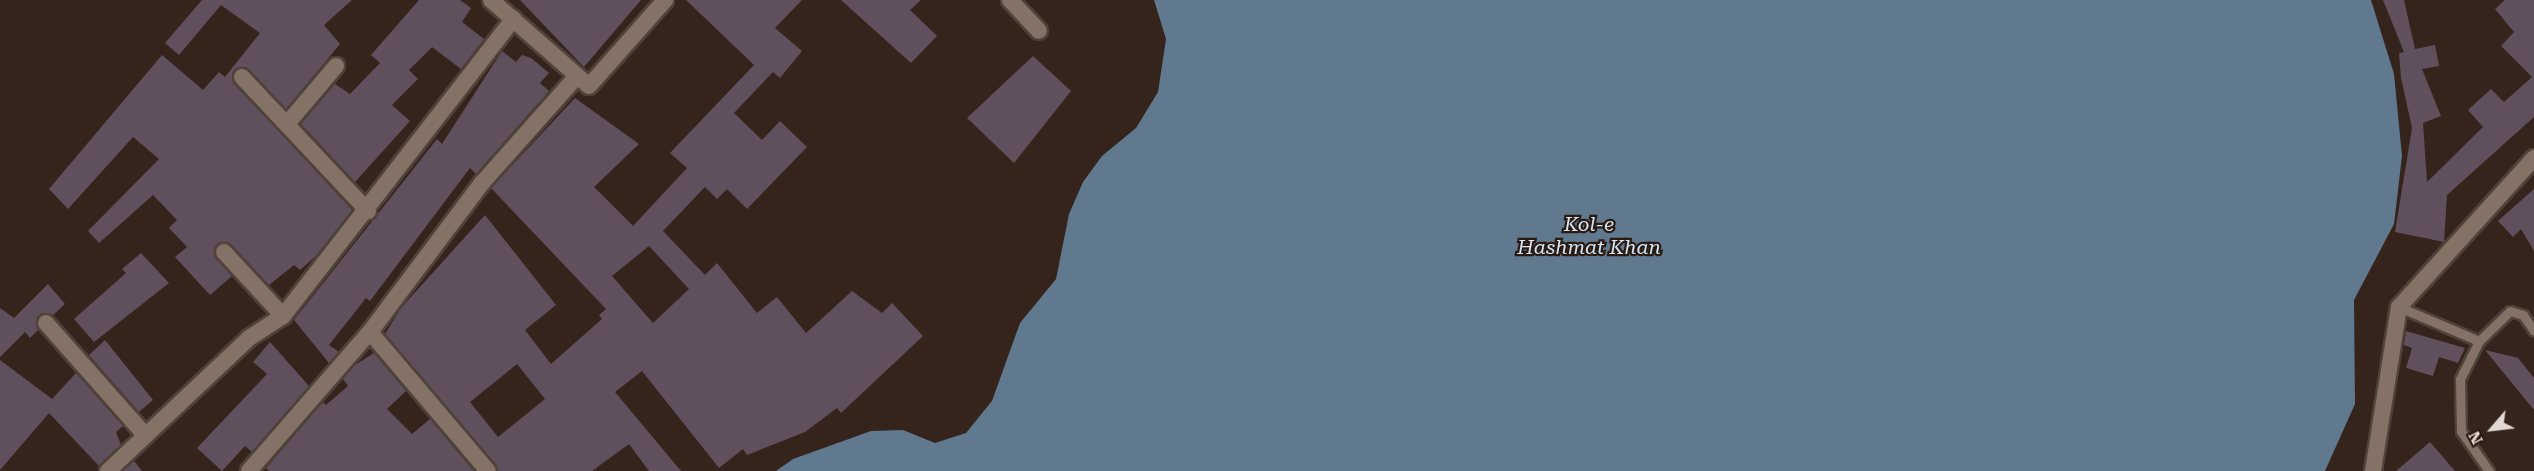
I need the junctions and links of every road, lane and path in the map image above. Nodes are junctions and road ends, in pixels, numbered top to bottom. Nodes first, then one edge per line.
1 (491, 0) edge
2 (664, 0) edge
3 (1010, 0) edge
4 (513, 19) junction
5 (1039, 31) dead end
6 (336, 66) dead end
7 (242, 76) dead end
8 (576, 77) junction
9 (287, 124) junction
10 (2534, 158) edge
11 (368, 211) junction
12 (224, 252) dead end
13 (2399, 307) junction
14 (283, 316) junction
15 (46, 323) dead end
16 (2534, 331) edge
17 (370, 332) junction
18 (2479, 341) junction
19 (145, 435) junction
20 (108, 471) edge
21 (249, 471) edge
22 (488, 471) edge
23 (2373, 471) edge
24 (2489, 471) edge

1 - 4 street
2 - 8 street
3 - 5 street
4 - 8 street
4 - 11 street
6 - 9 street
7 - 9 street
8 - 17 street
9 - 11 street
10 - 13 street
11 - 14 street
12 - 14 street
13 - 18 lane
13 - 23 street
14 - 19 street
15 - 19 street
16 - 18 lane
17 - 21 street
17 - 22 street
18 - 24 lane
19 - 20 street

